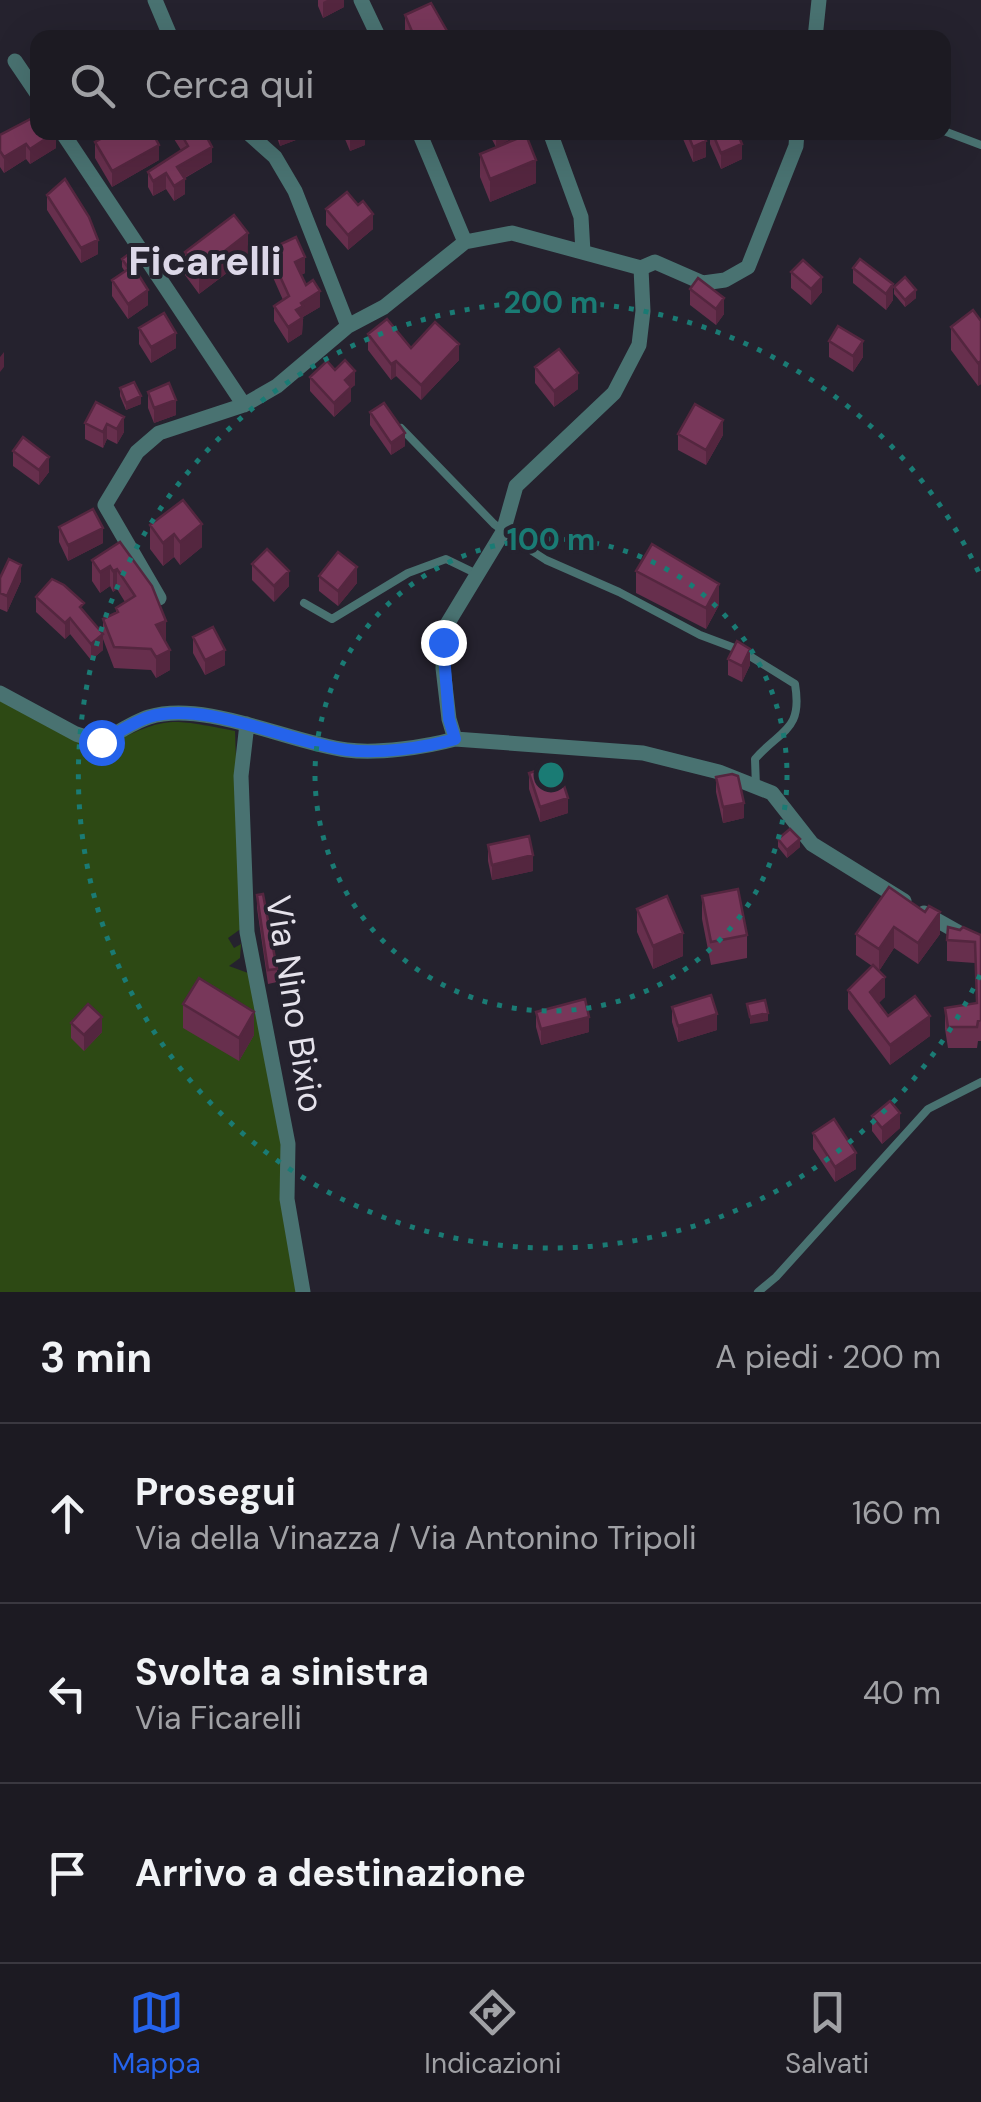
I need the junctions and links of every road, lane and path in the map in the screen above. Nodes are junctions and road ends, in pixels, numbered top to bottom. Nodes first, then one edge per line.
1 (155, 0) edge
2 (361, 0) edge
3 (818, 0) edge
4 (168, 30) edge
5 (375, 30) edge
6 (816, 30) edge
7 (16, 61) dead end
8 (30, 83) edge
9 (951, 133) edge
10 (67, 140) edge
11 (256, 140) edge
12 (422, 140) edge
13 (553, 140) edge
14 (796, 140) edge
15 (981, 145) edge
16 (466, 242) junction
17 (583, 252) junction
18 (641, 268) junction
19 (348, 326) junction
20 (244, 405) junction
21 (402, 428) edge
22 (503, 532) junction
23 (479, 575) junction
24 (159, 598) edge
25 (304, 603) dead end
26 (0, 693) edge
27 (247, 724) junction
28 (455, 739) junction
29 (756, 787) junction
30 (981, 945) edge
31 (981, 1082) edge
32 (303, 1292) edge
33 (758, 1292) edge

1 - 4 street
2 - 5 street
3 - 6 street
7 - 8 street
9 - 15 lane
10 - 20 street
11 - 19 street
12 - 16 street
13 - 17 street
14 - 18 street
16 - 17 street
16 - 19 street
17 - 18 street
18 - 22 street
19 - 20 street
20 - 24 street
21 - 22 lane
22 - 23 street
22 - 29 lane
23 - 25 lane
23 - 28 street
26 - 27 street
27 - 28 street
27 - 32 street, Via Nino Bixio
28 - 29 street
29 - 30 street
31 - 33 lane

